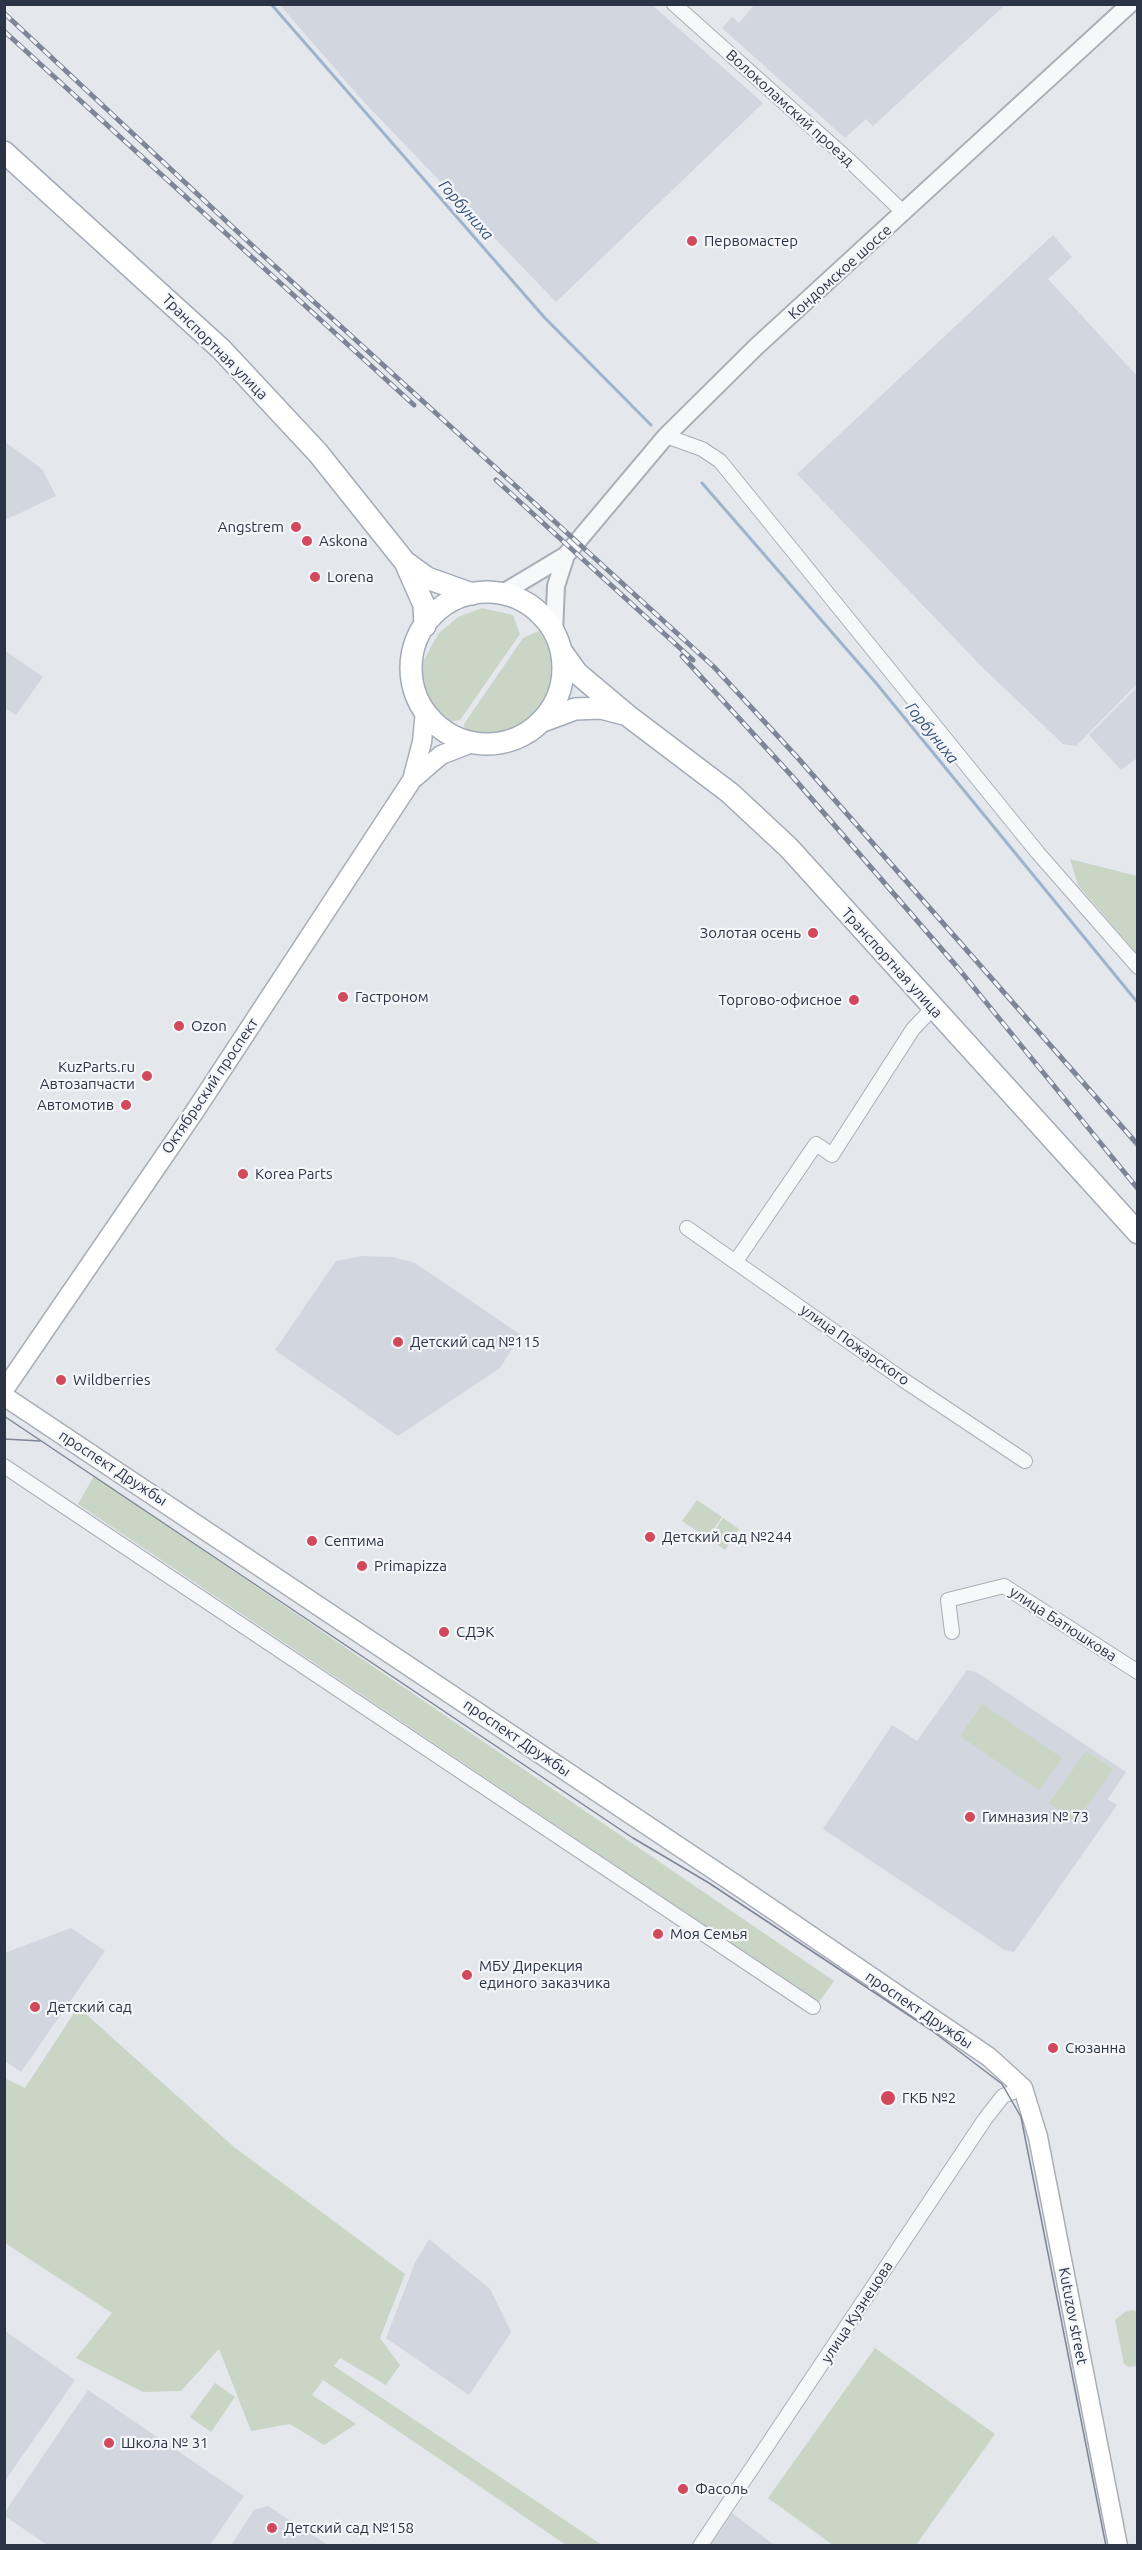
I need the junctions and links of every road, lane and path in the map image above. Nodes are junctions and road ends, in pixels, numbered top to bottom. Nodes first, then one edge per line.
1 (674, 4) edge
2 (1130, 4) edge
3 (4, 152) edge
4 (904, 213) junction
5 (666, 436) junction
6 (566, 555) junction
7 (405, 562) junction
8 (472, 594) junction
9 (501, 594) junction
10 (425, 626) junction
11 (554, 632) junction
12 (562, 652) junction
13 (425, 711) junction
14 (627, 715) junction
15 (543, 721) junction
16 (472, 743) junction
17 (412, 780) junction
18 (1137, 967) edge
19 (933, 1009) junction
20 (687, 1228) dead end
21 (1137, 1233) edge
22 (736, 1262) junction
23 (4, 1390) edge
24 (4, 1396) edge
25 (1024, 1461) dead end
26 (7, 1468) edge
27 (952, 1632) dead end
28 (1137, 1672) edge
29 (813, 2007) dead end
30 (1023, 2088) junction
31 (700, 2546) edge
32 (1118, 2546) edge

1 - 4 street, Волоколамский проезд
2 - 4 street, Кондомское шоссе
3 - 7 main road, Транспортная улица
4 - 5 street, Кондомское шоссе
5 - 6 street, Кондомское шоссе
5 - 18 street
6 - 9 street, Кондомское шоссе
6 - 11 street, Кондомское шоссе
7 - 8 main road, Транспортная улица
7 - 10 main road, Транспортная улица
8 - 9 main road
8 - 10 main road
9 - 11 main road
10 - 13 main road
11 - 12 main road
12 - 14 main road, Транспортная улица
12 - 15 main road
13 - 16 main road
13 - 17 main road, Октябрьский проспект
14 - 15 main road, Транспортная улица
14 - 19 main road, Транспортная улица
15 - 16 main road
16 - 17 main road, Октябрьский проспект
17 - 23 main road, Октябрьский проспект
19 - 21 main road, Транспортная улица
19 - 22 street
20 - 22 street, улица Пожарского
22 - 25 street, улица Пожарского
24 - 30 main road, проспект Дружбы
26 - 29 street
27 - 28 street, улица Батюшкова
30 - 31 street, улица Кузнецова
30 - 32 main road, Kutuzov street

